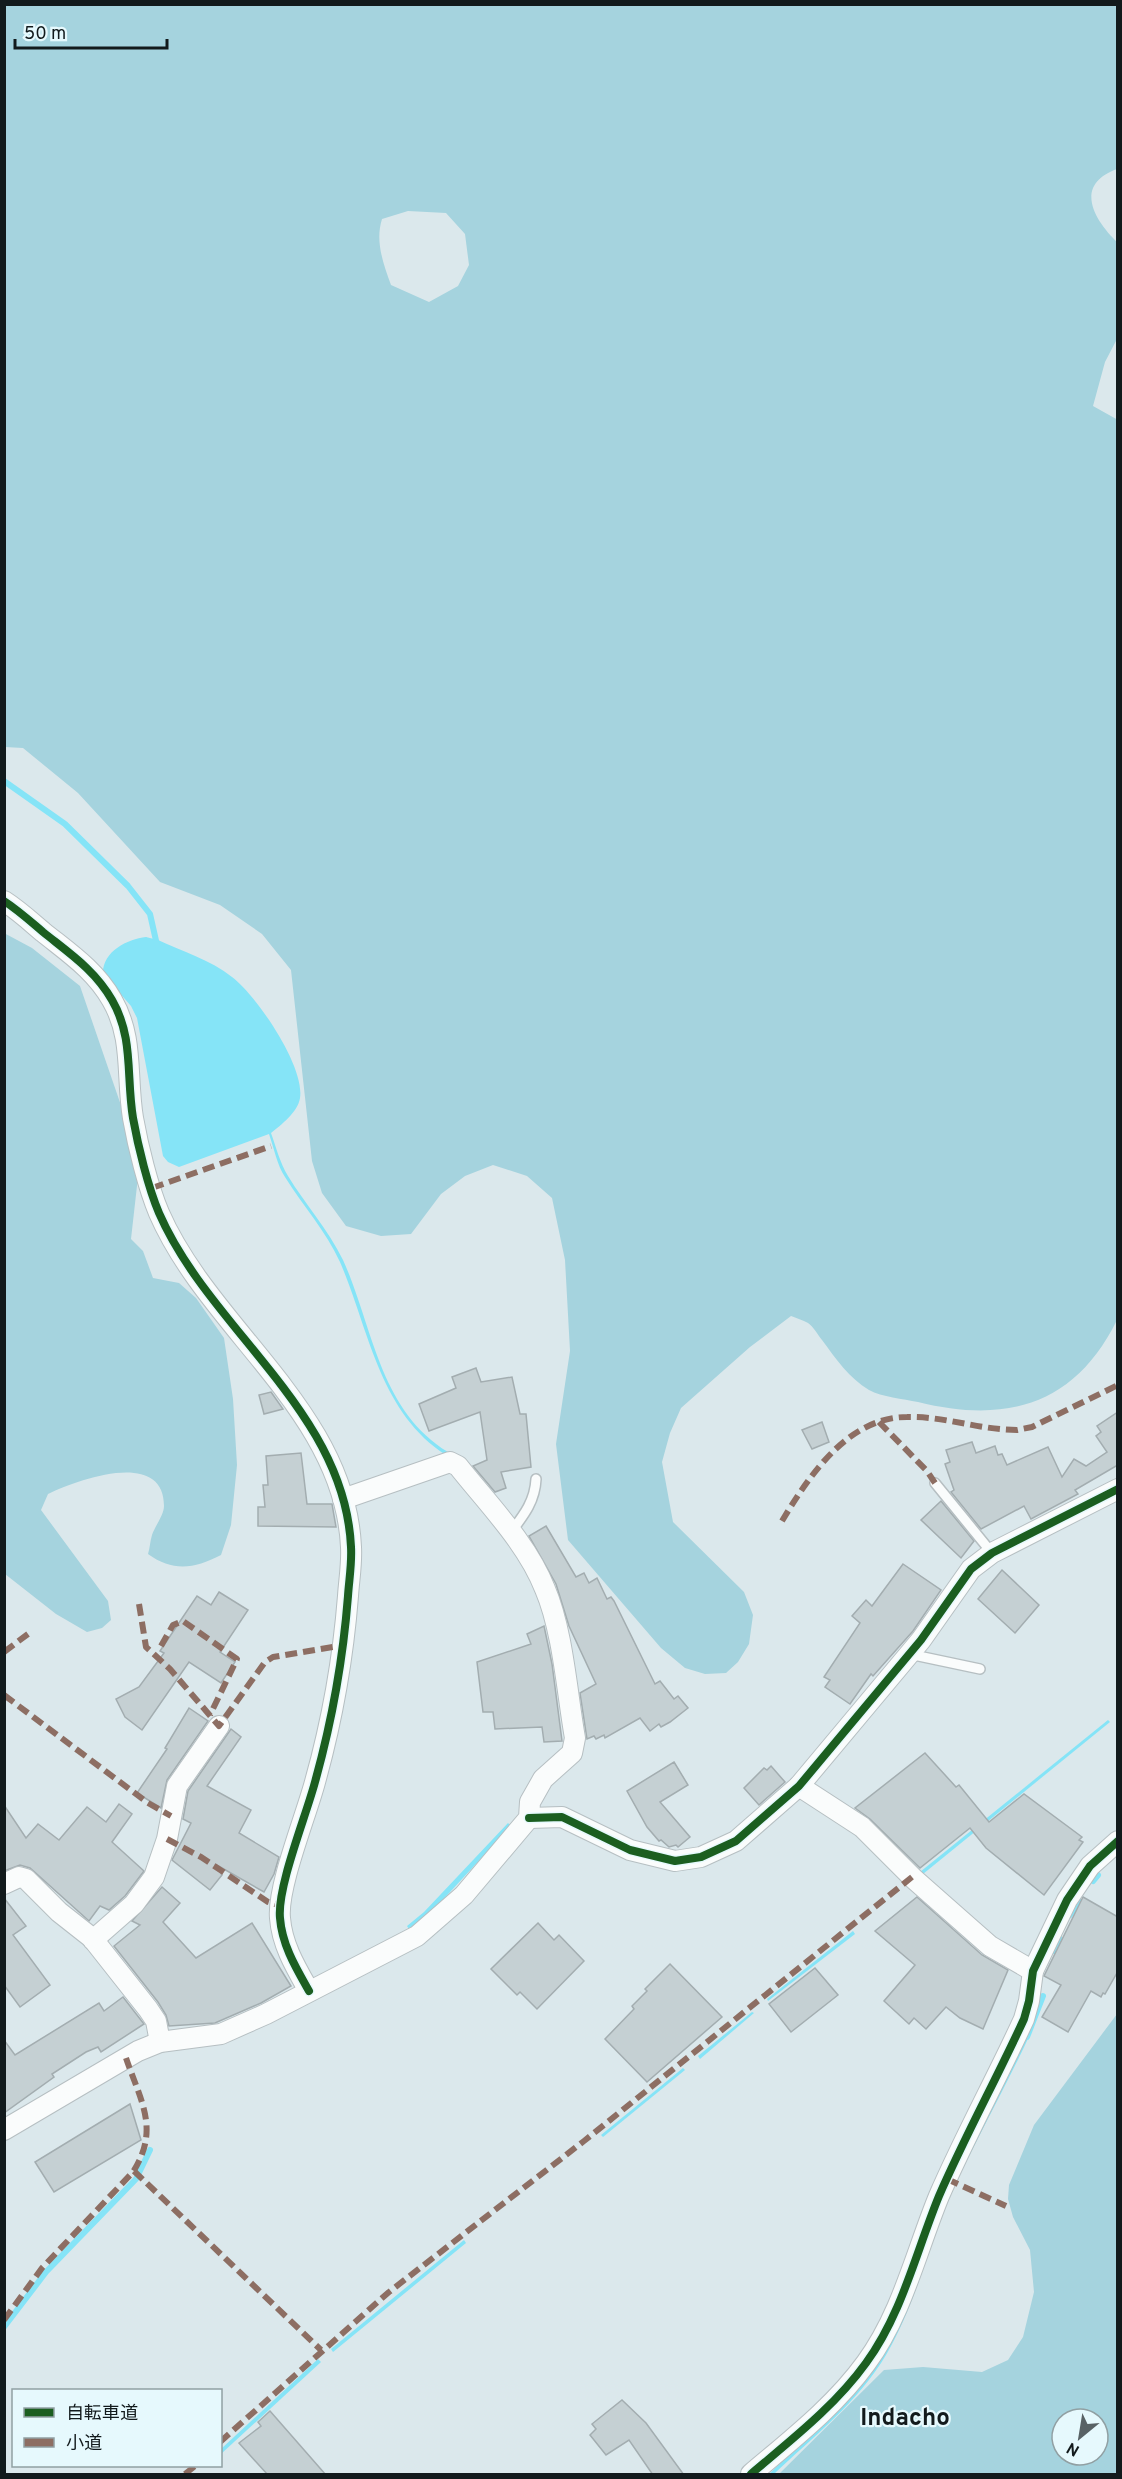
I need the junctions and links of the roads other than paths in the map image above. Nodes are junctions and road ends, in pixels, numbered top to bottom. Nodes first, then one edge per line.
1 (4, 901) edge
2 (536, 1479) dead end
3 (934, 1483) dead end
4 (1118, 1489) edge
5 (344, 1499) junction
6 (511, 1533) junction
7 (992, 1552) junction
8 (909, 1654) junction
9 (980, 1668) dead end
10 (219, 1726) dead end
11 (799, 1786) junction
12 (529, 1818) junction
13 (1118, 1841) edge
14 (4, 1884) edge
15 (93, 1940) junction
16 (1033, 1971) junction
17 (309, 1991) junction
18 (160, 2042) junction
19 (4, 2130) edge
20 (751, 2475) edge

1 - 5 street
2 - 6 lane
3 - 7 lane
4 - 7 street
5 - 6 street
5 - 17 street
6 - 12 street
7 - 8 street
8 - 9 lane
8 - 11 street
10 - 15 street
11 - 12 street
11 - 16 street
12 - 17 street
13 - 16 street
14 - 15 street
15 - 18 street
16 - 20 street
17 - 18 street
18 - 19 street

